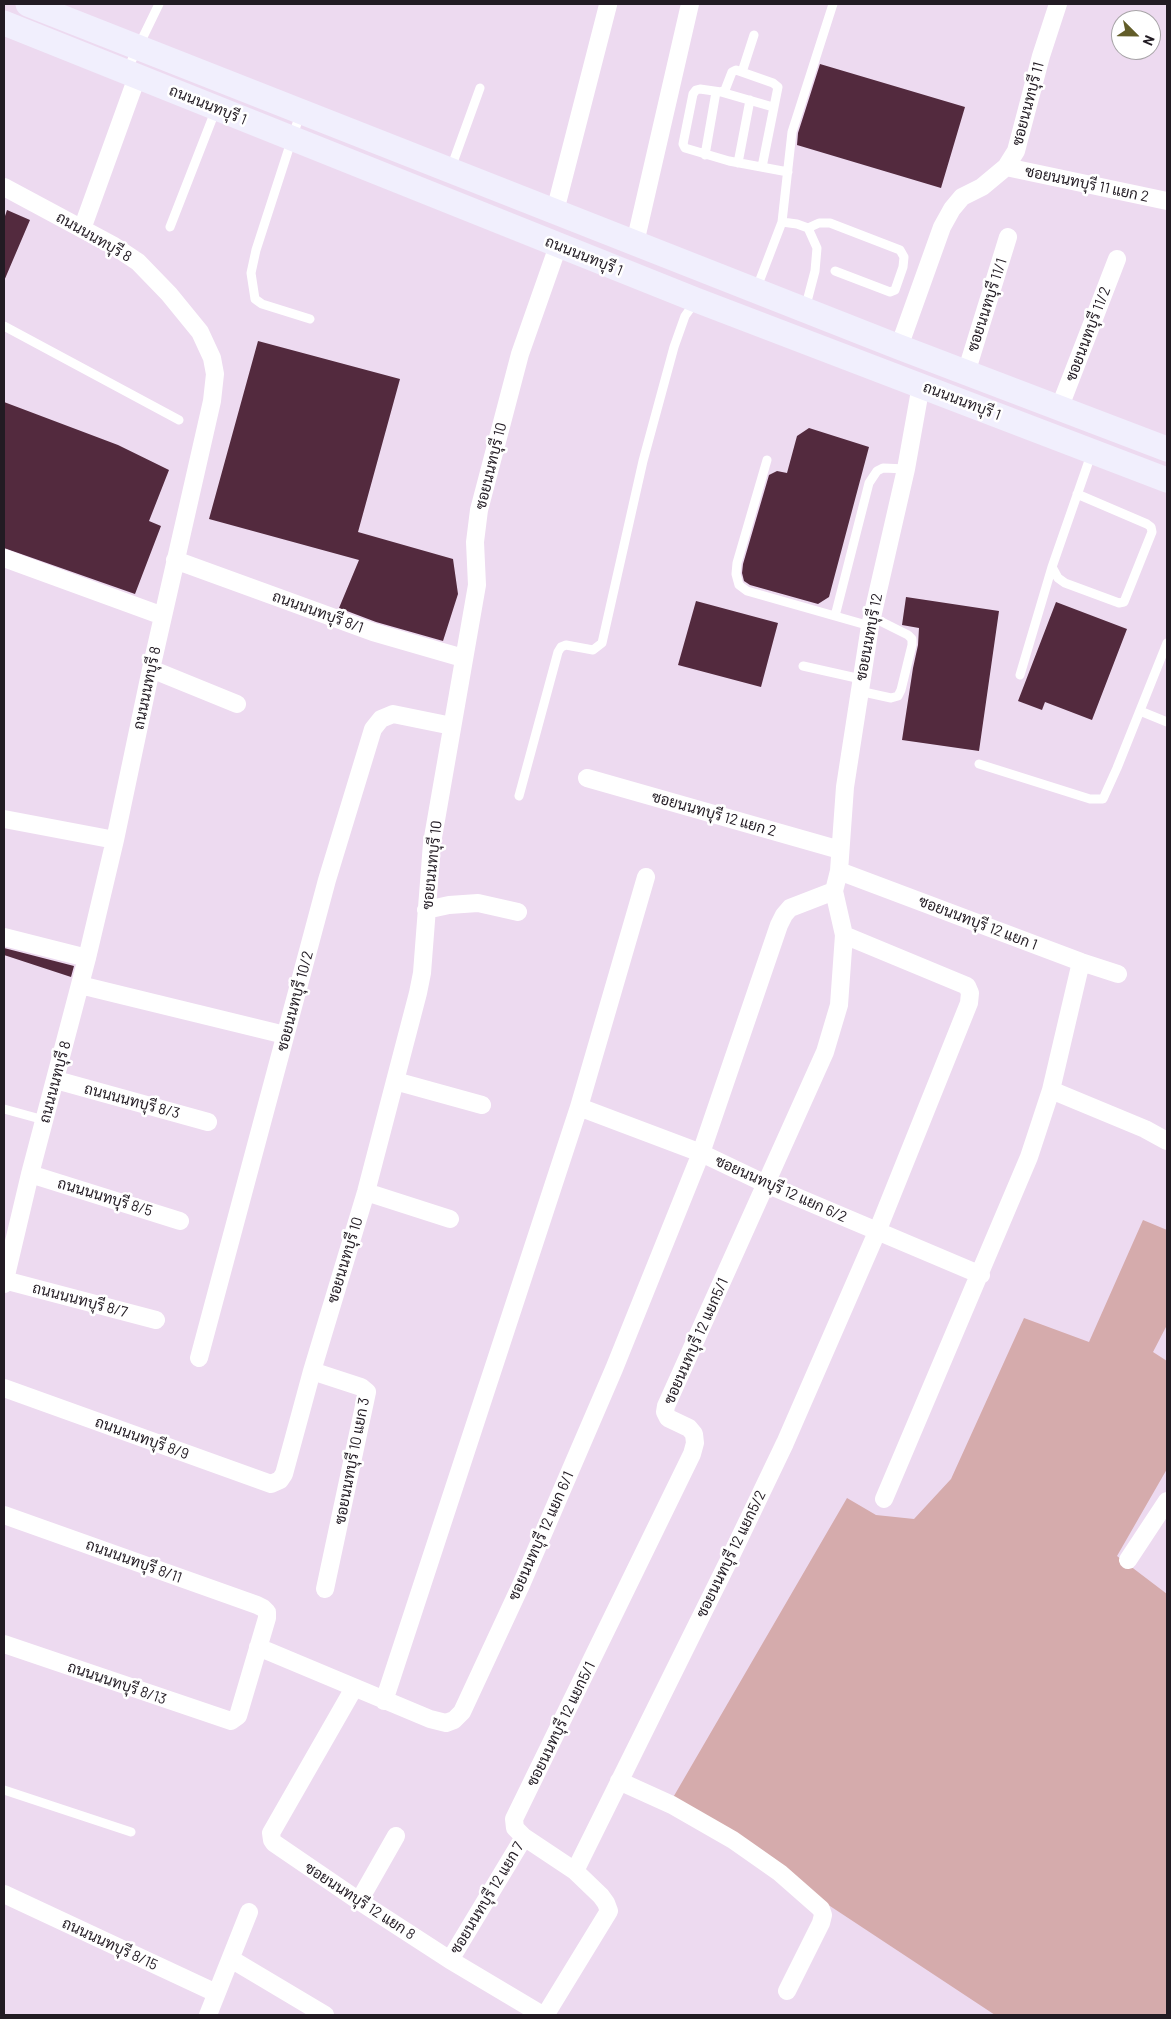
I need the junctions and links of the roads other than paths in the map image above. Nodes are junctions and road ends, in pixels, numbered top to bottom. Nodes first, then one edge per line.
1 (159, 4) edge
2 (690, 4) edge
3 (833, 4) edge
4 (1058, 4) edge
5 (608, 5) edge
6 (44, 7) edge
7 (4, 23) edge
8 (754, 35) dead end
9 (138, 48) junction
10 (742, 72) junction
11 (132, 75) junction
12 (480, 88) dead end
13 (718, 92) junction
14 (750, 100) junction
15 (773, 107) junction
16 (216, 109) junction
17 (301, 111) junction
18 (291, 138) junction
19 (705, 155) junction
20 (738, 163) junction
21 (762, 167) junction
22 (1006, 167) junction
23 (450, 170) junction
24 (788, 172) junction
25 (4, 187) edge
26 (1167, 201) edge
27 (555, 211) junction
28 (782, 222) junction
29 (170, 227) dead end
30 (808, 228) junction
31 (82, 229) junction
32 (1008, 237) dead end
33 (635, 243) junction
34 (558, 246) junction
35 (1117, 259) dead end
36 (835, 271) dead end
37 (756, 290) junction
38 (696, 300) junction
39 (804, 309) junction
40 (310, 319) dead end
41 (4, 326) edge
42 (899, 347) junction
43 (966, 373) junction
44 (921, 385) junction
45 (1059, 409) junction
46 (179, 420) dead end
47 (1165, 443) edge
48 (1092, 451) junction
49 (768, 460) dead end
50 (906, 469) junction
51 (1167, 480) edge
52 (1078, 494) junction
53 (4, 558) edge
54 (175, 560) junction
55 (1052, 568) junction
56 (163, 616) junction
57 (834, 616) junction
58 (871, 622) junction
59 (1167, 643) edge
60 (463, 658) junction
61 (803, 666) dead end
62 (151, 669) junction
63 (1020, 675) dead end
64 (860, 685) junction
65 (237, 704) dead end
66 (1140, 711) junction
67 (1167, 722) edge
68 (452, 726) junction
69 (979, 764) dead end
70 (588, 778) dead end
71 (519, 796) dead end
72 (4, 819) edge
73 (115, 840) junction
74 (840, 850) junction
75 (839, 871) junction
76 (646, 877) dead end
77 (834, 890) junction
78 (426, 910) junction
79 (518, 912) dead end
80 (844, 935) junction
81 (4, 937) edge
82 (88, 958) junction
83 (1081, 962) junction
84 (1118, 974) dead end
85 (80, 985) junction
86 (286, 1035) junction
87 (56, 1080) junction
88 (395, 1081) junction
89 (1051, 1090) junction
90 (482, 1104) dead end
91 (579, 1107) junction
92 (4, 1109) edge
93 (44, 1120) junction
94 (208, 1122) dead end
95 (1167, 1141) edge
96 (701, 1153) junction
97 (30, 1174) junction
98 (766, 1184) junction
99 (366, 1192) junction
100 (450, 1219) dead end
101 (180, 1221) dead end
102 (878, 1232) junction
103 (981, 1275) junction
104 (4, 1282) edge
105 (156, 1320) dead end
106 (199, 1358) dead end
107 (312, 1371) junction
108 (4, 1388) edge
109 (280, 1480) joint
110 (884, 1499) dead end
111 (1167, 1501) edge
112 (4, 1515) edge
113 (1128, 1560) dead end
114 (325, 1588) dead end
115 (4, 1644) edge
116 (258, 1647) junction
117 (354, 1688) junction
118 (384, 1701) junction
119 (619, 1781) junction
120 (4, 1790) edge
121 (131, 1832) dead end
122 (396, 1836) dead end
123 (524, 1837) junction
124 (575, 1871) junction
125 (4, 1894) edge
126 (359, 1900) junction
127 (249, 1912) dead end
128 (231, 1959) junction
129 (450, 1960) junction
130 (786, 1991) dead end
131 (216, 1993) junction
132 (543, 2014) edge
133 (208, 2015) edge
134 (325, 2015) edge

1 - 9 lane
2 - 33 street
3 - 24 lane
4 - 22 street, ซอยนนทบุรี 11
5 - 27 street
6 - 9 main road, ถนนนนทบุรี 1
7 - 11 main road, ถนนนนทบุรี 1
8 - 10 lane
9 - 11 lane
9 - 17 main road, ถนนนนทบุรี 1
10 - 13 lane
10 - 15 lane
11 - 16 main road, ถนนนนทบุรี 1
11 - 31 street
12 - 23 lane
13 - 14 lane
13 - 19 lane
13 - 19 lane
14 - 15 lane
14 - 20 lane
15 - 21 lane
16 - 18 main road, ถนนนนทบุรี 1
16 - 29 lane
17 - 18 lane
17 - 23 main road, ถนนนนทบุรี 1
18 - 34 main road, ถนนนนทบุรี 1
18 - 40 lane
19 - 20 lane
20 - 21 lane
21 - 24 lane
22 - 26 street, ซอยนนทบุรี 11 แยก 2
22 - 42 street, ซอยนนทบุรี 11
23 - 27 main road, ถนนนนทบุรี 1
24 - 28 lane
25 - 31 street, ถนนนนทบุรี 8
27 - 33 main road, ถนนนนทบุรี 1
28 - 30 lane
28 - 37 lane
30 - 36 lane
30 - 39 lane
31 - 54 street, ถนนนนทบุรี 8
32 - 43 street, ซอยนนทบุรี 11/1
33 - 37 main road, ถนนนนทบุรี 1
34 - 38 main road, ถนนนนทบุรี 1
34 - 60 street, ซอยนนทบุรี 10
35 - 45 street, ซอยนนทบุรี 11/2
37 - 39 main road, ถนนนนทบุรี 1
38 - 44 main road, ถนนนนทบุรี 1
38 - 71 lane
39 - 42 main road, ถนนนนทบุรี 1
41 - 46 lane
42 - 43 main road, ถนนนนทบุรี 1
43 - 45 main road, ถนนนนทบุรี 1
44 - 48 main road, ถนนนนทบุรี 1
44 - 50 street, ซอยนนทบุรี 12
45 - 47 main road, ถนนนนทบุรี 1
48 - 51 main road, ถนนนนทบุรี 1
48 - 52 lane
49 - 57 lane
50 - 57 lane
50 - 58 street, ซอยนนทบุรี 12
52 - 55 lane
52 - 55 lane
53 - 56 street
54 - 56 street, ถนนนนทบุรี 8
54 - 60 street, ถนนนนทบุรี 8/1
55 - 63 lane
56 - 62 street, ถนนนนทบุรี 8
57 - 58 lane
58 - 64 street, ซอยนนทบุรี 12
58 - 64 lane
59 - 66 lane
60 - 68 street, ซอยนนทบุรี 10
61 - 64 lane
62 - 65 street
62 - 73 street, ถนนนนทบุรี 8
64 - 74 street, ซอยนนทบุรี 12
66 - 67 lane
66 - 69 lane
68 - 78 street, ซอยนนทบุรี 10
68 - 86 street, ซอยนนทบุรี 10/2
70 - 74 street, ซอยนนทบุรี 12 แยก 2
72 - 73 street
73 - 82 street, ถนนนนทบุรี 8
74 - 75 street, ซอยนนทบุรี 12
75 - 77 street, ซอยนนทบุรี 12
75 - 83 street, ซอยนนทบุรี 12 แยก 1
76 - 91 street
77 - 80 street, ซอยนนทบุรี 12 แยก5/1
77 - 96 street
78 - 79 street
78 - 88 street, ซอยนนทบุรี 10
80 - 98 street, ซอยนนทบุรี 12 แยก5/1
80 - 102 street, ซอยนนทบุรี 12 แยก5/2
81 - 82 street
82 - 85 street, ถนนนนทบุรี 8
83 - 84 street, ซอยนนทบุรี 12 แยก 1
83 - 89 street
85 - 86 street
85 - 87 street, ถนนนนทบุรี 8
86 - 106 street, ซอยนนทบุรี 10/2
87 - 93 street, ถนนนนทบุรี 8
87 - 94 street, ถนนนนทบุรี 8/3
88 - 90 street
88 - 99 street, ซอยนนทบุรี 10
89 - 95 street
89 - 103 street
91 - 96 street, ซอยนนทบุรี 12 แยก 6/2
91 - 118 street
92 - 93 lane
93 - 97 street, ถนนนนทบุรี 8
96 - 98 street, ซอยนนทบุรี 12 แยก 6/2
96 - 118 street, ซอยนนทบุรี 12 แยก 6/1
97 - 101 street, ถนนนนทบุรี 8/5
97 - 104 street, ถนนนนทบุรี 8
98 - 102 street, ซอยนนทบุรี 12 แยก 6/2
98 - 123 street, ซอยนนทบุรี 12 แยก5/1
99 - 100 street
99 - 107 street, ซอยนนทบุรี 10
102 - 103 street, ซอยนนทบุรี 12 แยก 6/2
102 - 119 street, ซอยนนทบุรี 12 แยก5/2
103 - 110 street
104 - 105 street, ถนนนนทบุรี 8/7
107 - 109 street, ซอยนนทบุรี 10
107 - 114 street, ซอยนนทบุรี 10 แยก 3
108 - 109 street, ถนนนนทบุรี 8/9
111 - 113 street
112 - 116 street, ถนนนนทบุรี 8/11
115 - 116 street, ถนนนนทบุรี 8/13
116 - 117 street, ซอยนนทบุรี 12 แยก 6/1
117 - 118 street, ซอยนนทบุรี 12 แยก 6/1
117 - 126 street, ซอยนนทบุรี 12 แยก 8
119 - 124 street, ซอยนนทบุรี 12 แยก5/2
119 - 130 street
120 - 121 lane
122 - 126 street
123 - 124 street
123 - 129 street, ซอยนนทบุรี 12 แยก 7
124 - 132 street
125 - 131 street, ถนนนนทบุรี 8/15
126 - 129 street, ซอยนนทบุรี 12 แยก 8
127 - 128 street
128 - 131 street
128 - 134 street
129 - 132 street, ซอยนนทบุรี 12 แยก 8
131 - 133 street

